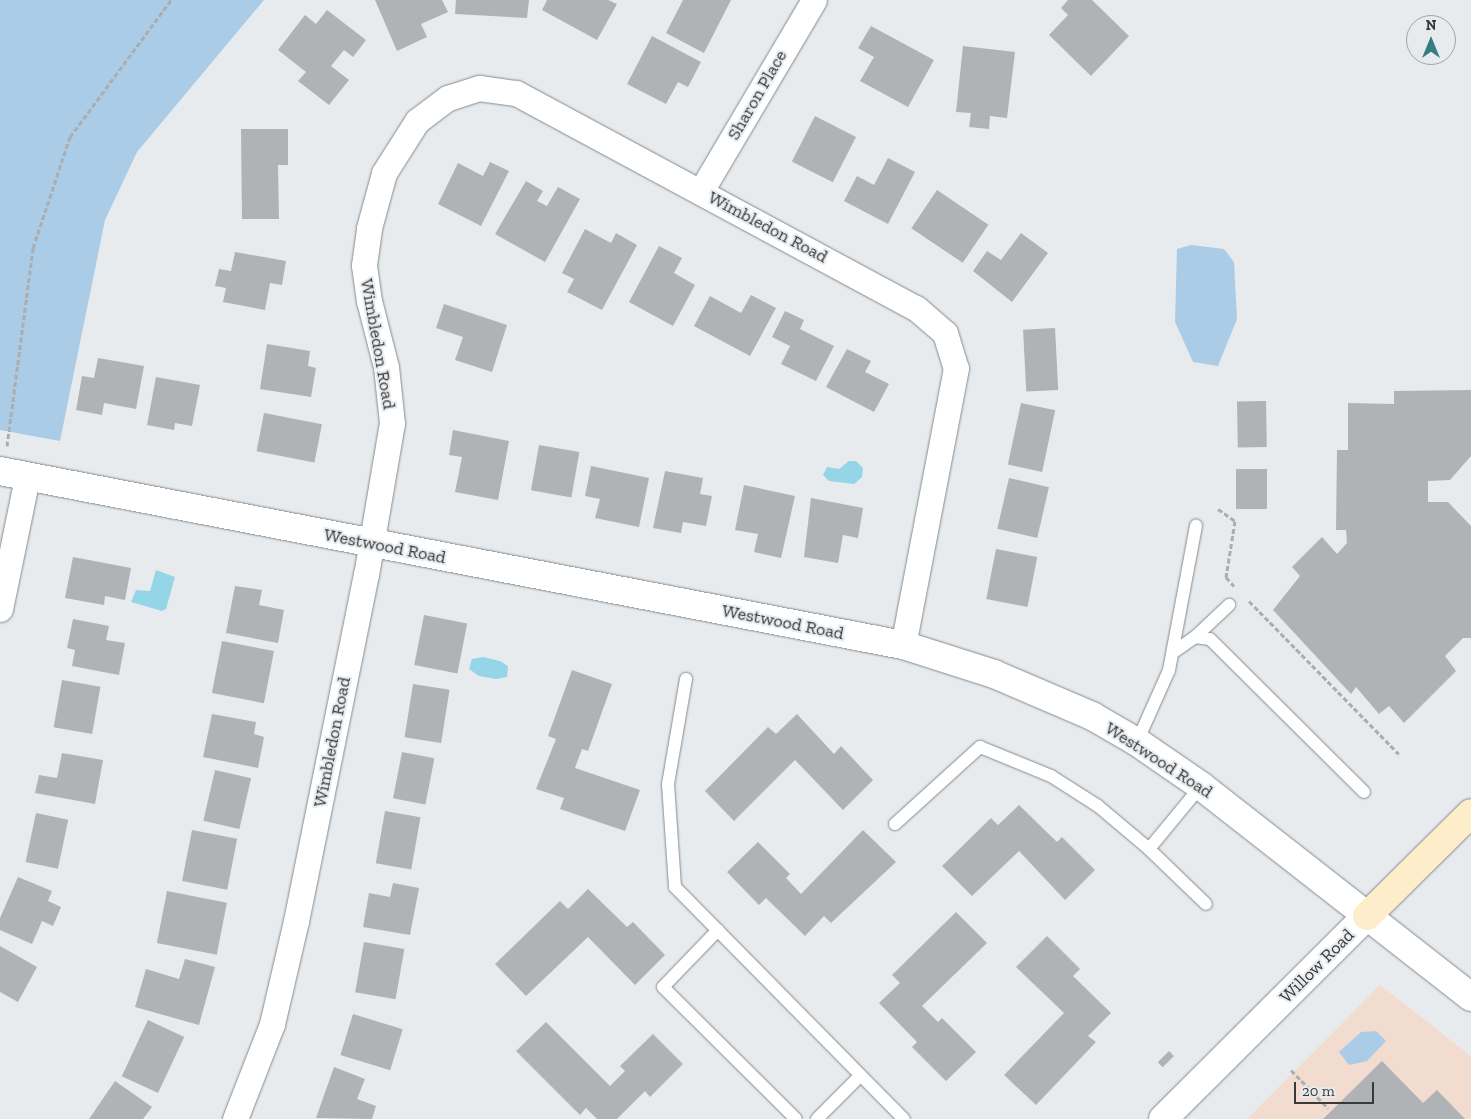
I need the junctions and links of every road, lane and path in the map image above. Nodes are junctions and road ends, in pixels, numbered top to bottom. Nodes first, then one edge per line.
1 (171, 0) edge
2 (814, 0) edge
3 (702, 191) junction
4 (10, 473) edge
5 (1218, 509) dead end
6 (1196, 526) dead end
7 (372, 543) junction
8 (1237, 589) dead end
9 (1243, 594) dead end
10 (1229, 605) dead end
11 (0, 609) edge
12 (1195, 637) junction
13 (903, 645) junction
14 (1175, 651) junction
15 (686, 679) dead end
16 (1137, 742) junction
17 (1399, 754) dead end
18 (1202, 786) junction
19 (1364, 792) dead end
20 (1471, 813) edge
21 (895, 824) dead end
22 (1149, 849) junction
23 (1206, 904) dead end
24 (1367, 916) junction
25 (718, 930) junction
26 (1471, 997) edge
27 (1291, 1070) dead end
28 (860, 1076) junction
29 (1328, 1108) dead end
30 (234, 1119) edge
31 (796, 1119) edge
32 (817, 1119) edge
33 (904, 1119) edge
34 (1163, 1119) edge

1 - 4 path
2 - 3 street, Sharon Place
3 - 7 street, Wimbledon Road
3 - 13 street, Wimbledon Road
4 - 7 street, Westwood Road
4 - 11 street
5 - 8 path
6 - 14 lane
7 - 13 street, Westwood Road
7 - 30 street, Wimbledon Road
9 - 17 path
10 - 12 lane
12 - 14 lane
12 - 19 lane
13 - 16 street, Westwood Road
14 - 16 lane
15 - 25 lane
16 - 18 street, Westwood Road
18 - 22 lane
18 - 24 street, Westwood Road
20 - 24 main road, Willow Road
21 - 22 lane
22 - 23 lane
24 - 26 street, Westwood Road
24 - 34 street, Willow Road
25 - 28 lane
25 - 31 lane
27 - 29 path
28 - 32 lane
28 - 33 lane

